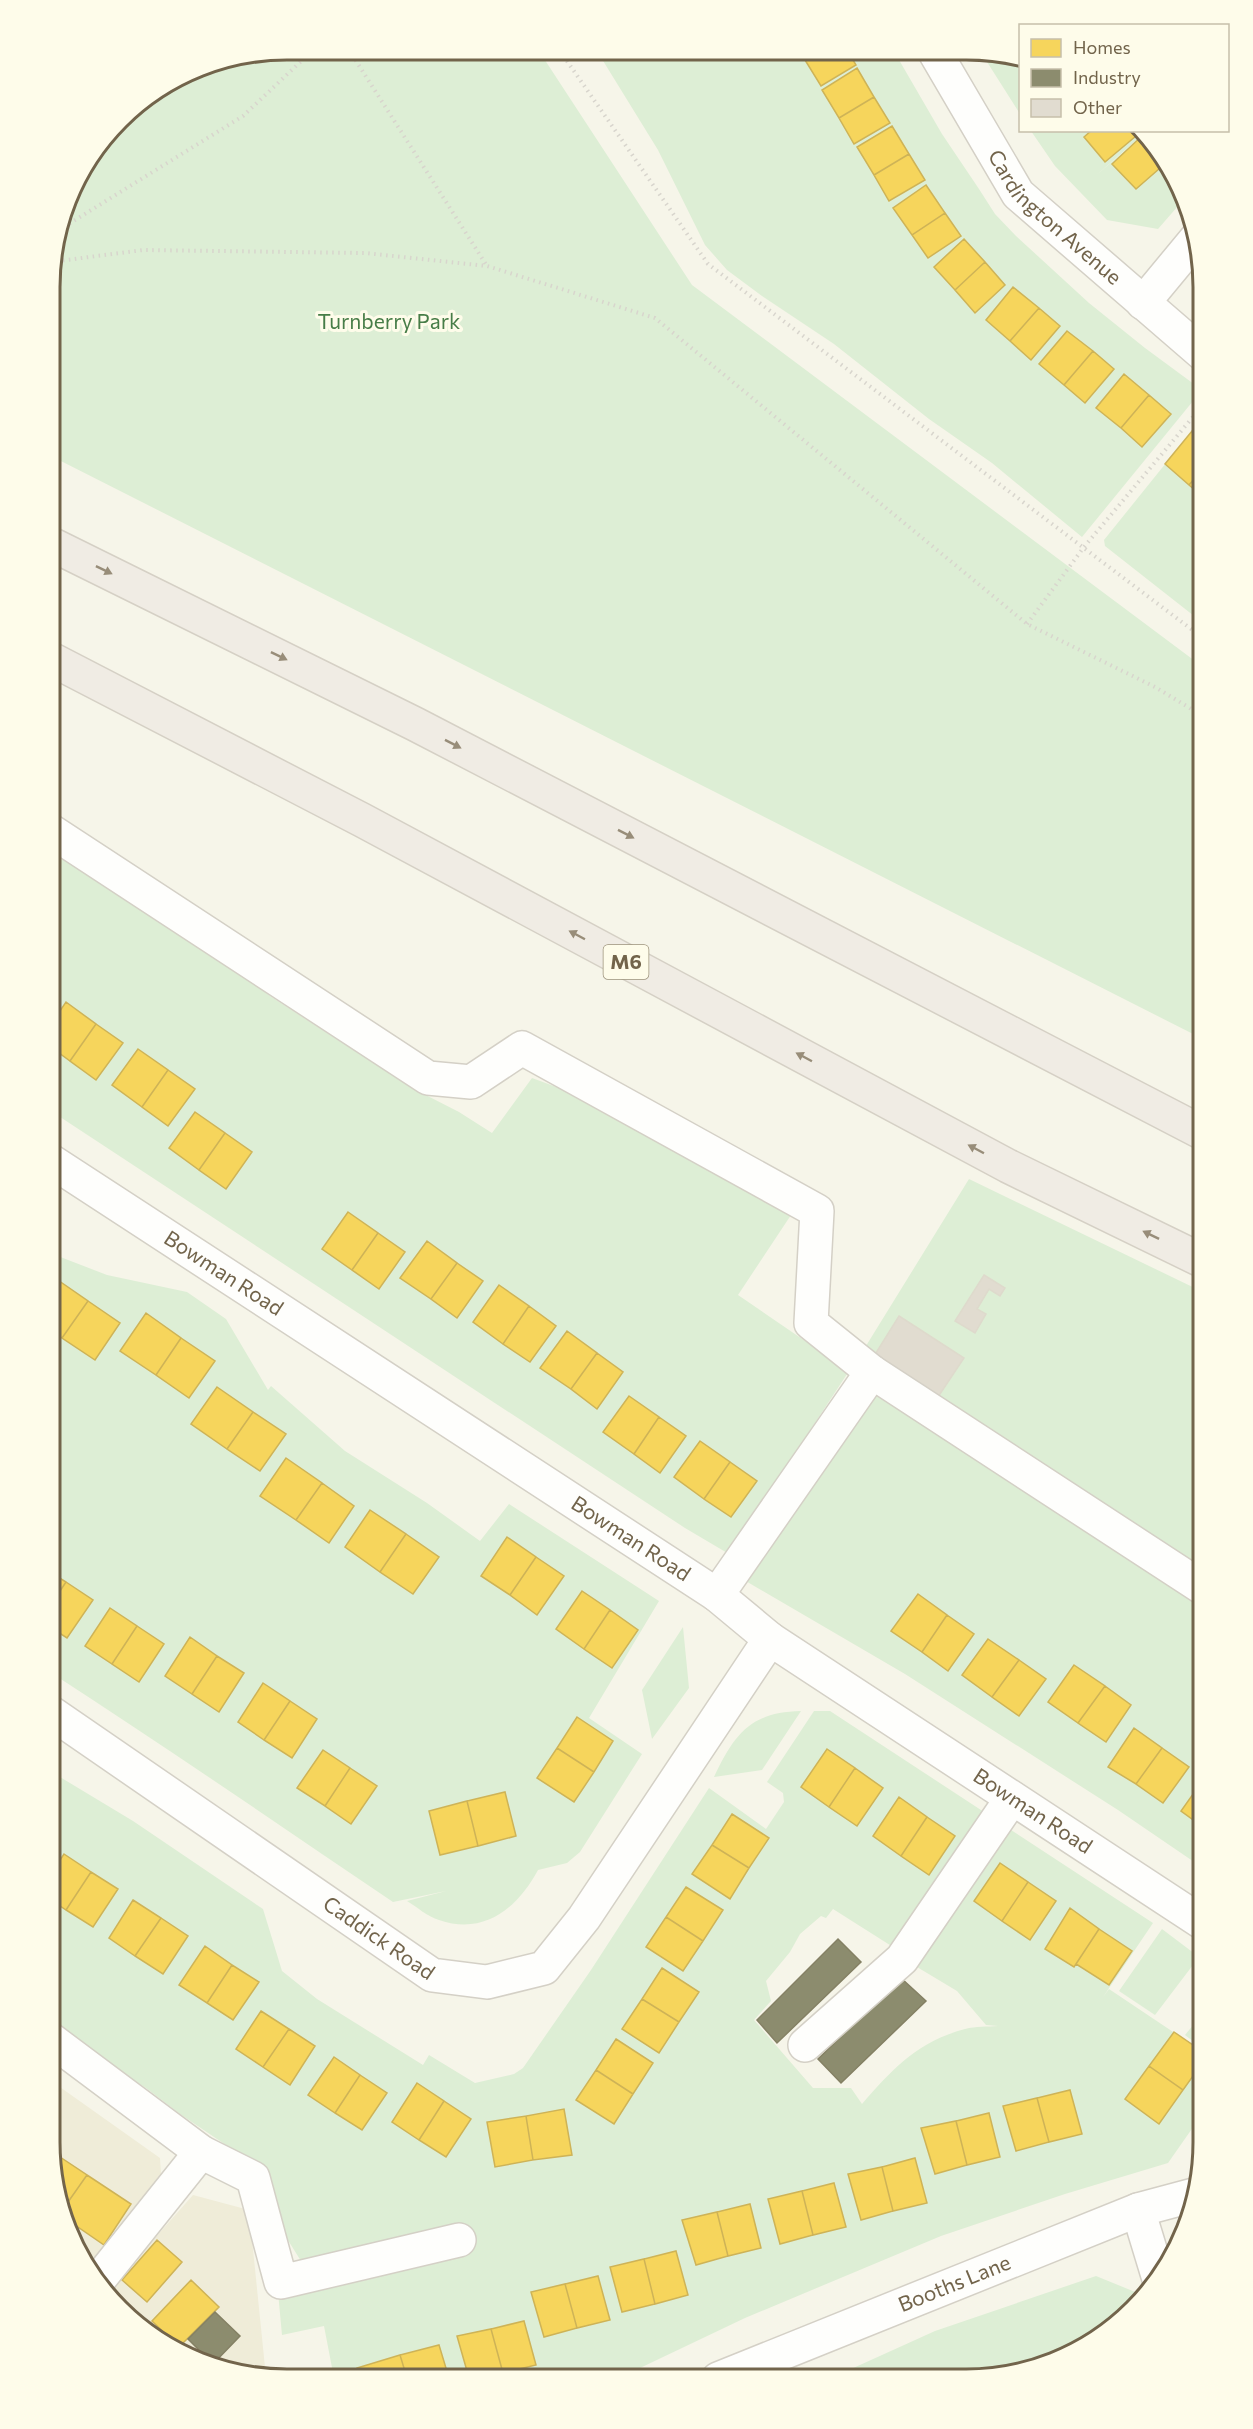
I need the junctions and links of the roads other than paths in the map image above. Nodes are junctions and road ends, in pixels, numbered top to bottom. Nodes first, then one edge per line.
1 (940, 60) edge
2 (1190, 247) edge
3 (1143, 303) junction
4 (1193, 346) edge
5 (60, 548) edge
6 (60, 664) edge
7 (60, 837) edge
8 (1193, 1128) edge
9 (60, 1167) edge
10 (1193, 1256) edge
11 (872, 1372) junction
12 (1193, 1581) edge
13 (717, 1595) junction
14 (770, 1639) junction
15 (60, 1719) edge
16 (1012, 1798) junction
17 (1193, 1916) edge
18 (804, 2045) dead end
19 (60, 2046) edge
20 (201, 2152) junction
21 (1186, 2197) edge
22 (1138, 2210) junction
23 (459, 2240) dead end
24 (1155, 2267) edge
25 (103, 2275) edge
26 (743, 2369) edge

1 - 3 street, Cardington Avenue
2 - 3 street
3 - 4 street, Cardington Avenue
5 -> 8 highway
10 -> 6 highway, M6
7 - 11 street
9 - 13 street, Bowman Road
11 - 12 street
11 - 13 street
13 - 14 street, Bowman Road
14 - 15 street, Caddick Road
14 - 16 street, Bowman Road
16 - 17 street, Bowman Road
16 - 18 street
19 - 20 street
20 - 23 street
20 - 25 street
21 - 22 street, Booths Lane
22 - 24 street
22 - 26 street, Booths Lane

